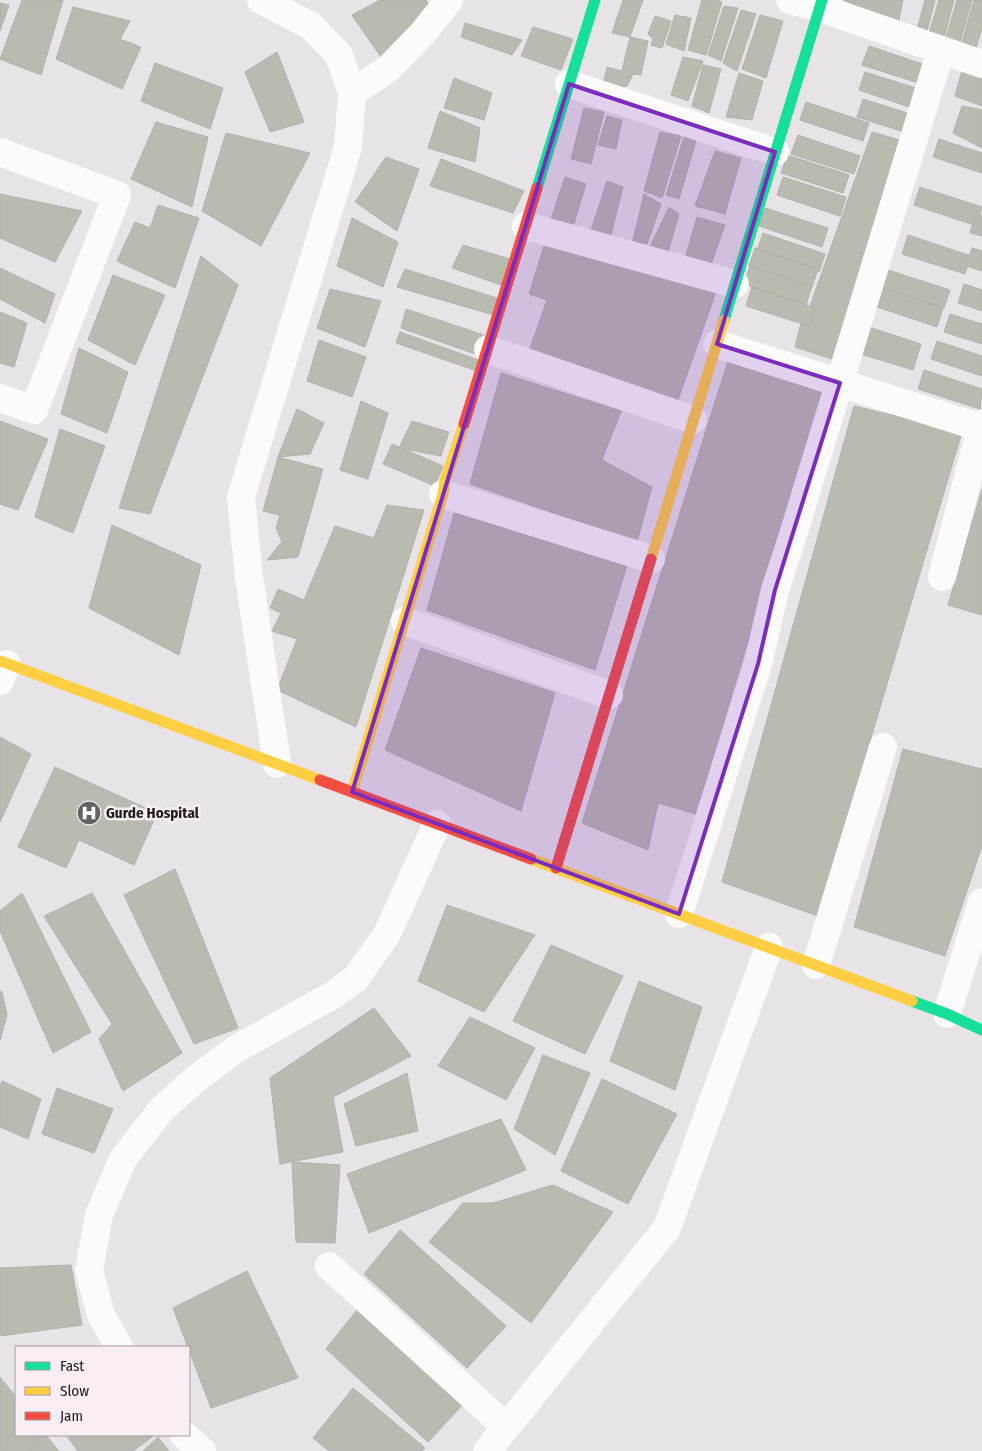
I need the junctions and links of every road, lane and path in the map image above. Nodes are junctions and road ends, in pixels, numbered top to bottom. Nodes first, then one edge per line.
1 (261, 0) edge
2 (448, 0) edge
3 (595, 0) edge
4 (790, 0) edge
5 (821, 4) edge
6 (941, 50) junction
7 (982, 64) edge
8 (569, 84) junction
9 (352, 93) junction
10 (0, 152) edge
11 (776, 152) junction
12 (526, 226) junction
13 (735, 284) junction
14 (717, 344) junction
15 (488, 349) junction
16 (840, 383) junction
17 (0, 398) edge
18 (693, 420) junction
19 (982, 427) edge
20 (444, 494) junction
21 (651, 559) junction
22 (942, 577) dead end
23 (405, 621) junction
24 (2, 668) edge
25 (609, 695) junction
26 (883, 747) dead end
27 (277, 764) junction
28 (352, 792) junction
29 (436, 824) junction
30 (556, 868) junction
31 (982, 902) edge
32 (679, 914) junction
33 (769, 947) junction
34 (816, 965) junction
35 (947, 1014) junction
36 (982, 1030) edge
37 (329, 1266) dead end
38 (119, 1346) edge
39 (506, 1427) junction
40 (185, 1436) edge
41 (202, 1451) edge
42 (487, 1451) edge

1 - 9 street
2 - 9 street
3 - 8 street
4 - 5 street
5 - 6 street
5 - 11 street
6 - 7 street
6 - 16 street
8 - 11 street
8 - 12 street
9 - 27 street
10 - 17 street
11 - 13 street
12 - 13 street
12 - 15 street
13 - 14 street
14 - 16 street
14 - 18 street
15 - 18 street
15 - 20 street
16 - 19 street
16 - 32 street
18 - 21 street
19 - 22 street
20 - 21 street
20 - 23 street
21 - 25 street
23 - 25 street
23 - 28 street
24 - 27 street
25 - 30 street
26 - 34 street
27 - 28 street
28 - 29 street
29 - 30 street
29 - 38 street
30 - 32 street
31 - 35 street
32 - 33 street
33 - 34 street
33 - 39 street
34 - 35 street
35 - 36 street
37 - 39 street
39 - 42 street
40 - 41 street

